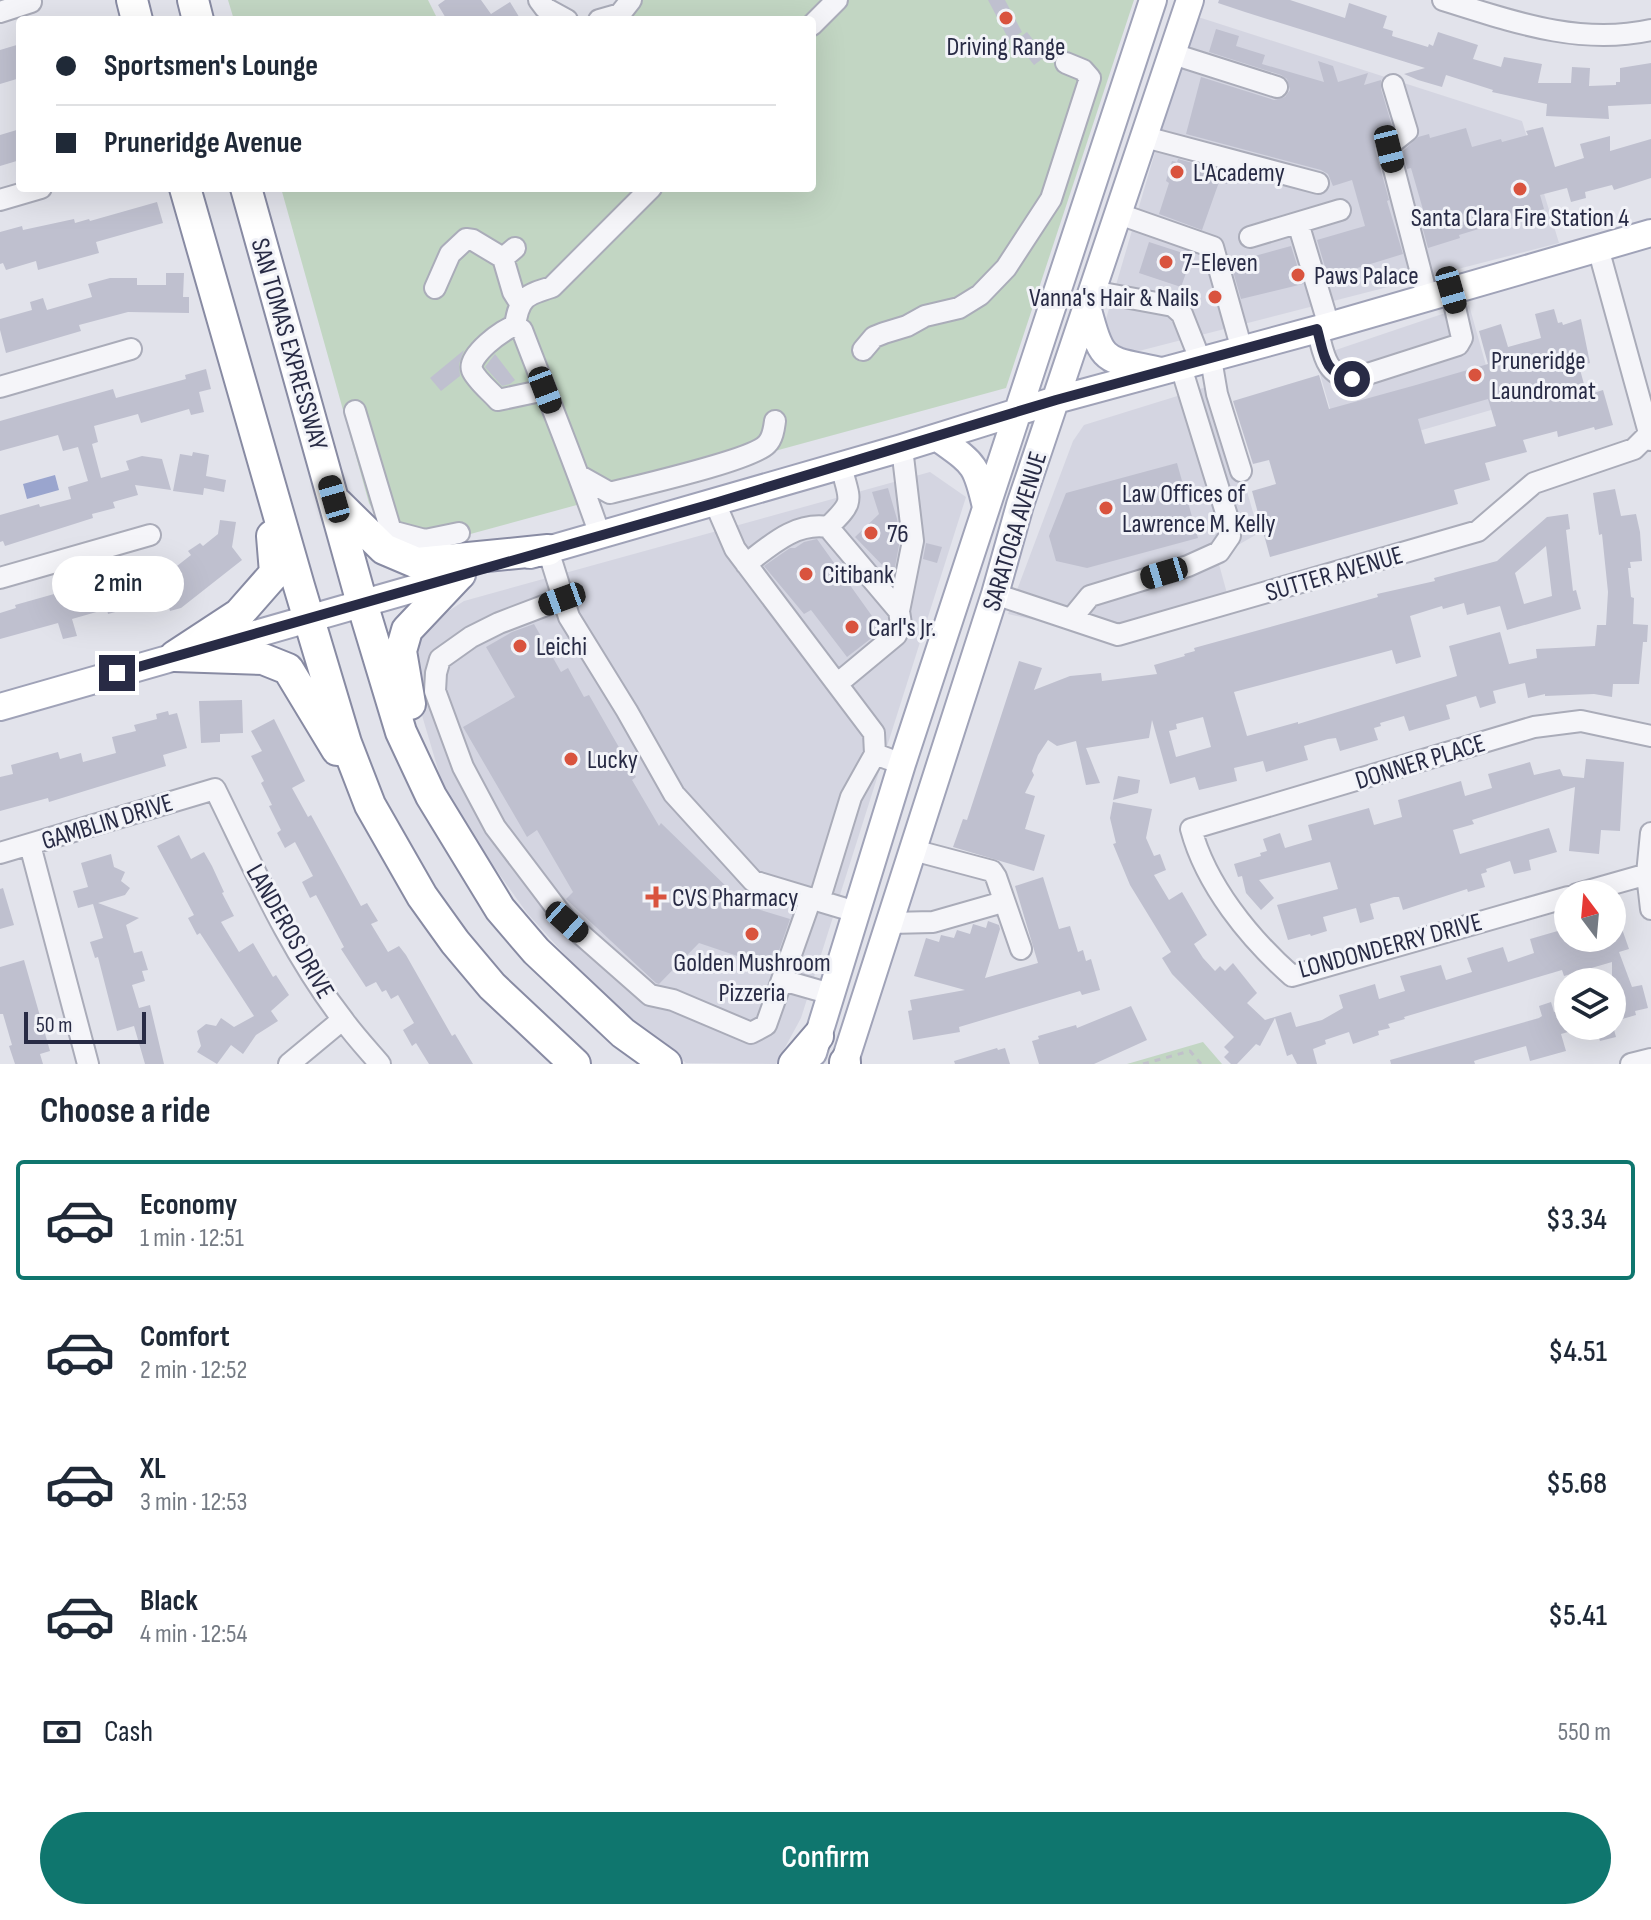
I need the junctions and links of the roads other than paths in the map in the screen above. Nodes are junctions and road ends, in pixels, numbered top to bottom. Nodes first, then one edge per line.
1 (539, 0) edge
2 (631, 0) edge
3 (837, 0) edge
4 (1153, 0) edge
5 (1190, 0) edge
6 (1443, 0) edge
7 (31, 2) dead end
8 (0, 12) edge
9 (560, 16) edge
10 (613, 16) edge
11 (816, 21) edge
12 (1651, 30) edge
13 (1173, 54) junction
14 (1066, 63) dead end
15 (1393, 85) dead end
16 (1277, 87) dead end
17 (1145, 137) junction
18 (1275, 172) junction
19 (1318, 183) dead end
20 (1258, 188) dead end
21 (27, 192) edge
22 (186, 192) edge
23 (247, 192) edge
24 (647, 192) edge
25 (0, 200) edge
26 (1340, 210) dead end
27 (1119, 214) junction
28 (1298, 223) junction
29 (1651, 233) edge
30 (1250, 237) dead end
31 (1598, 248) junction
32 (435, 288) dead end
33 (1439, 293) junction
34 (1089, 299) junction
35 (520, 303) junction
36 (515, 326) junction
37 (1323, 327) junction
38 (131, 349) dead end
39 (863, 350) dead end
40 (1242, 350) junction
41 (1189, 365) junction
42 (0, 387) edge
43 (545, 390) junction
44 (1056, 400) junction
45 (355, 411) dead end
46 (1019, 412) junction
47 (775, 421) dead end
48 (1650, 434) edge
49 (938, 438) junction
50 (902, 448) junction
51 (841, 466) junction
52 (1241, 471) dead end
53 (267, 474) junction
54 (578, 475) junction
55 (334, 499) junction
56 (715, 503) junction
57 (986, 509) junction
58 (828, 527) junction
59 (459, 533) dead end
60 (150, 535) dead end
61 (600, 535) junction
62 (548, 550) junction
63 (746, 564) junction
64 (458, 576) junction
65 (0, 578) edge
66 (995, 594) junction
67 (562, 599) junction
68 (362, 603) junction
69 (899, 611) junction
70 (1072, 618) junction
71 (309, 619) junction
72 (175, 656) junction
73 (837, 684) junction
74 (0, 707) edge
75 (1651, 736) edge
76 (875, 754) junction
77 (902, 764) junction
78 (215, 789) joint
79 (431, 796) junction
80 (370, 805) junction
81 (1191, 829) joint
82 (1651, 833) edge
83 (30, 845) junction
84 (913, 850) junction
85 (0, 853) edge
86 (1649, 873) edge
87 (1625, 880) edge
88 (815, 900) junction
89 (1554, 901) edge
90 (1003, 902) junction
91 (1651, 909) edge
92 (856, 912) junction
93 (890, 923) junction
94 (1021, 949) dead end
95 (782, 980) junction
96 (831, 994) junction
97 (342, 1020) junction
98 (814, 1050) edge
99 (1651, 1059) edge
100 (845, 1063) edge
101 (88, 1064) edge
102 (289, 1064) edge
103 (380, 1064) edge
104 (575, 1064) edge
105 (666, 1064) edge
106 (794, 1064) edge
107 (1631, 1064) edge

1 - 9 street
2 - 10 street
3 - 11 street
4 - 46 main road, SARATOGA AVENUE
5 - 13 main road, SARATOGA AVENUE
6 - 12 street
7 - 8 street
13 - 16 street
13 - 17 main road, SARATOGA AVENUE
14 - 39 street
15 - 33 street
17 - 18 street
17 - 27 main road, SARATOGA AVENUE
18 - 19 street
18 - 20 street
21 - 25 street
22 - 53 highway
23 - 55 highway, SAN TOMAS EXPRESSWAY
24 - 35 street
26 - 28 street
27 - 34 main road, SARATOGA AVENUE
27 - 40 street
28 - 30 street
28 - 37 street
29 - 31 main road
31 - 33 main road
31 - 48 street
32 - 35 street
33 - 37 main road
33 - 37 street
34 - 41 main road
34 - 41 street
34 - 44 main road, SARATOGA AVENUE
35 - 36 street
36 - 43 street
36 - 43 street
37 - 40 main road
38 - 42 street
40 - 41 main road
41 - 44 main road
41 - 52 street
41 - 70 street
43 - 54 street
44 - 46 main road
44 - 66 main road, SARATOGA AVENUE
45 - 59 street
46 - 49 main road
46 - 57 main road, SARATOGA AVENUE
47 - 54 street
48 - 70 street, SUTTER AVENUE
49 - 50 main road
49 - 57 main road
50 - 51 main road
50 - 69 street
51 - 56 main road
51 - 58 street
53 - 71 highway
53 - 72 highway
54 - 61 street
55 - 62 highway
55 - 68 highway, SAN TOMAS EXPRESSWAY
56 - 61 main road
56 - 63 street
57 - 77 main road, SARATOGA AVENUE
58 - 63 street
58 - 69 street
60 - 65 street
61 - 62 main road
62 - 64 main road
62 - 67 street
63 - 73 street
64 - 68 main road
64 - 79 highway
66 - 70 street, SUTTER AVENUE
66 - 84 main road, SARATOGA AVENUE
67 - 88 street
67 - 95 street
68 - 71 main road
68 - 79 highway, SAN TOMAS EXPRESSWAY
69 - 73 street
71 - 72 main road
71 - 80 highway
72 - 74 main road
72 - 80 highway
73 - 76 street
75 - 81 street, DONNER PLACE
76 - 77 street
76 - 88 street
77 - 92 main road, SARATOGA AVENUE
78 - 83 street, GAMBLIN DRIVE
78 - 97 street, LANDEROS DRIVE
79 - 105 highway, SAN TOMAS EXPRESSWAY
80 - 104 highway
81 - 89 street, LONDONDERRY DRIVE
82 - 86 street
83 - 85 street, GAMBLIN DRIVE
83 - 101 street
84 - 90 street
84 - 93 main road, SARATOGA AVENUE
86 - 87 street
86 - 91 street
88 - 92 street
88 - 95 street
90 - 93 street
90 - 94 street
92 - 96 main road, SARATOGA AVENUE
93 - 100 main road, SARATOGA AVENUE
95 - 96 street
96 - 98 main road, SARATOGA AVENUE
97 - 102 street
97 - 103 street, LANDEROS DRIVE
98 - 106 highway
99 - 107 street

